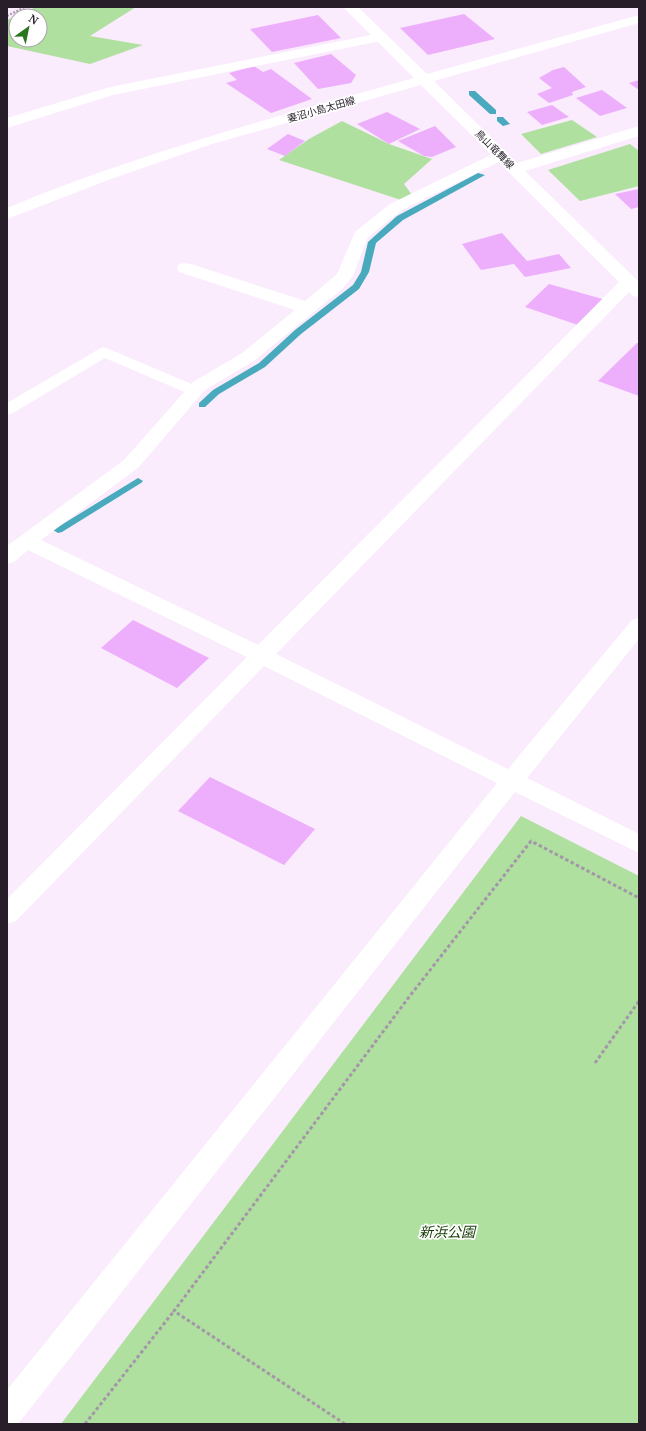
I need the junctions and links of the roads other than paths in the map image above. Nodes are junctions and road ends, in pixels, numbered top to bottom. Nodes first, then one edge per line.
1 (350, 7) edge
2 (639, 19) edge
3 (381, 37) junction
4 (424, 79) junction
5 (7, 123) edge
6 (639, 131) edge
7 (501, 155) junction
8 (515, 169) junction
9 (7, 214) edge
10 (185, 268) dead end
11 (633, 287) edge
12 (308, 308) junction
13 (195, 391) junction
14 (7, 410) edge
15 (26, 541) junction
16 (7, 557) edge
17 (639, 625) edge
18 (260, 655) junction
19 (512, 780) junction
20 (639, 844) edge
21 (7, 914) edge
22 (7, 1414) edge

1 - 3 street, 鳥山竜舞線
2 - 4 street, 妻沼小島太田線
3 - 4 street, 鳥山竜舞線
3 - 5 street
4 - 7 street, 鳥山竜舞線
4 - 9 street, 妻沼小島太田線
6 - 8 street
7 - 8 street, 鳥山竜舞線
7 - 12 street
8 - 11 street, 鳥山竜舞線
10 - 12 street
11 - 18 street
12 - 13 street
13 - 14 lane
13 - 15 street
15 - 16 street
15 - 18 street
17 - 19 street
18 - 19 street
18 - 21 street
19 - 20 street
19 - 22 street

